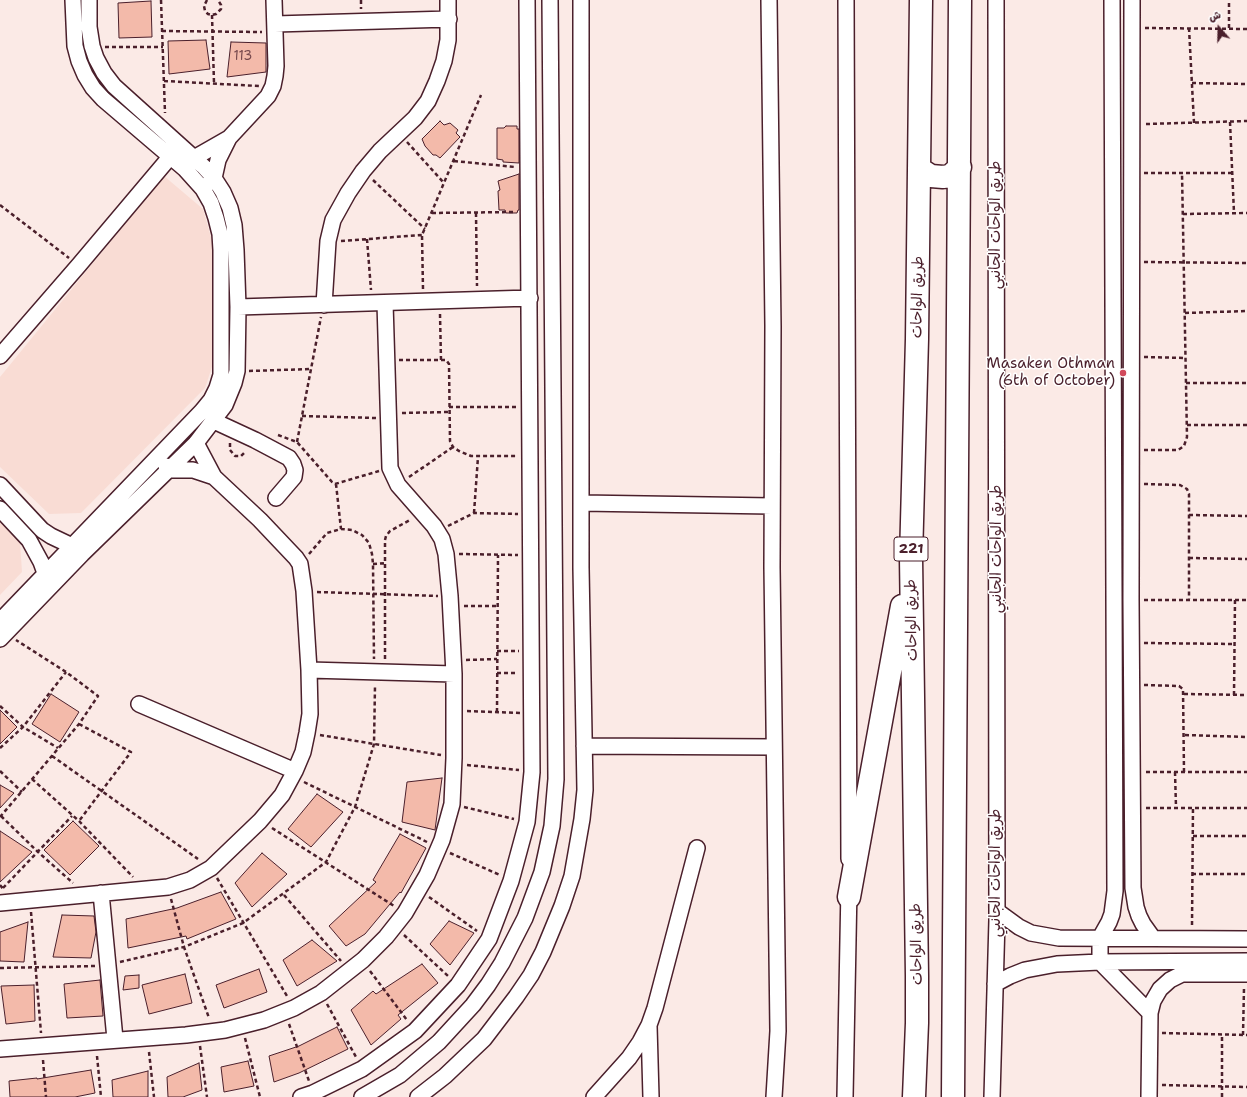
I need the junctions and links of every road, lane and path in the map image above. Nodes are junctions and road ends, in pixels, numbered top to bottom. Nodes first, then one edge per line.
1 (73, 0) edge
2 (89, 0) edge
3 (162, 0) edge
4 (207, 0) edge
5 (218, 0) edge
6 (274, 0) edge
7 (448, 0) edge
8 (526, 0) edge
9 (550, 0) edge
10 (581, 0) edge
11 (769, 0) edge
12 (846, 0) edge
13 (921, 0) edge
14 (960, 0) edge
15 (996, 0) edge
16 (1112, 0) edge
17 (1132, 0) edge
18 (1229, 0) edge
19 (212, 15) junction
20 (449, 19) junction
21 (275, 28) junction
22 (1132, 28) junction
23 (1189, 28) junction
24 (1229, 28) junction
25 (1247, 29) edge
26 (162, 31) junction
27 (213, 31) junction
28 (92, 46) junction
29 (163, 47) junction
30 (164, 80) junction
31 (214, 83) junction
32 (1192, 83) junction
33 (1247, 84) edge
34 (273, 86) junction
35 (481, 95) dead end
36 (1247, 121) edge
37 (1230, 122) junction
38 (1194, 123) junction
39 (1132, 125) junction
40 (165, 132) junction
41 (400, 133) junction
42 (230, 138) junction
43 (170, 157) junction
44 (454, 160) junction
45 (190, 163) junction
46 (960, 167) junction
47 (527, 168) junction
48 (920, 169) junction
49 (363, 171) junction
50 (1132, 172) junction
51 (1232, 172) junction
52 (1182, 173) junction
53 (214, 178) junction
54 (444, 183) junction
55 (203, 189) junction
56 (0, 205) edge
57 (476, 212) junction
58 (528, 212) junction
59 (432, 213) junction
60 (1247, 213) edge
61 (1183, 214) junction
62 (1234, 214) junction
63 (425, 229) junction
64 (422, 235) junction
65 (367, 239) junction
66 (328, 242) junction
67 (1131, 262) junction
68 (1184, 263) junction
69 (1247, 263) edge
70 (79, 266) junction
71 (530, 298) junction
72 (478, 299) junction
73 (440, 300) junction
74 (423, 301) junction
75 (379, 303) junction
76 (324, 304) junction
77 (238, 307) junction
78 (1247, 311) edge
79 (1185, 313) junction
80 (0, 356) edge
81 (1131, 357) junction
82 (1186, 358) junction
83 (441, 360) junction
84 (386, 361) junction
85 (311, 369) junction
86 (237, 371) junction
87 (1186, 383) junction
88 (1247, 383) edge
89 (449, 407) junction
90 (530, 408) junction
91 (449, 412) junction
92 (388, 415) junction
93 (302, 416) junction
94 (214, 421) junction
95 (1187, 425) junction
96 (1247, 425) edge
97 (276, 434) dead end
98 (298, 442) junction
99 (196, 443) junction
100 (454, 447) junction
101 (1131, 450) junction
102 (530, 455) junction
103 (478, 457) junction
104 (158, 458) junction
105 (390, 468) junction
106 (170, 470) junction
107 (214, 477) junction
108 (336, 484) junction
109 (1131, 484) junction
110 (0, 485) edge
111 (398, 485) junction
112 (276, 498) dead end
113 (581, 503) junction
114 (772, 506) junction
115 (0, 509) edge
116 (423, 512) junction
117 (474, 513) junction
118 (530, 515) junction
119 (1189, 515) junction
120 (1247, 516) edge
121 (341, 529) junction
122 (437, 531) junction
123 (77, 550) junction
124 (446, 554) junction
125 (498, 555) junction
126 (911, 558) junction
127 (1189, 558) junction
128 (1247, 559) edge
129 (531, 561) junction
130 (386, 563) junction
131 (300, 564) junction
132 (373, 564) junction
133 (554, 568) junction
134 (49, 579) junction
135 (304, 592) junction
136 (373, 594) junction
137 (386, 594) junction
138 (1189, 599) junction
139 (1131, 600) junction
140 (1235, 600) junction
141 (1247, 600) edge
142 (451, 601) junction
143 (498, 606) junction
144 (2, 624) edge
145 (1114, 633) junction
146 (1131, 638) junction
147 (1235, 644) junction
148 (497, 651) junction
149 (531, 651) junction
150 (497, 659) junction
151 (454, 667) junction
152 (309, 670) junction
153 (66, 672) junction
154 (380, 672) junction
155 (532, 672) junction
156 (497, 673) junction
157 (1132, 685) junction
158 (1184, 694) junction
159 (1234, 695) junction
160 (1247, 695) edge
161 (139, 704) dead end
162 (0, 706) edge
163 (454, 711) junction
164 (497, 712) junction
165 (532, 714) junction
166 (79, 724) junction
167 (22, 727) junction
168 (308, 733) junction
169 (1185, 735) junction
170 (1247, 737) edge
171 (374, 744) junction
172 (584, 746) junction
173 (774, 747) junction
174 (0, 748) edge
175 (58, 748) junction
176 (52, 756) junction
177 (454, 760) junction
178 (0, 771) edge
179 (532, 772) junction
180 (1132, 772) junction
181 (1175, 772) junction
182 (1184, 772) junction
183 (1247, 772) edge
184 (293, 773) junction
185 (32, 779) junction
186 (101, 791) junction
187 (22, 792) junction
188 (452, 804) junction
189 (355, 807) junction
190 (1176, 807) junction
191 (1193, 807) junction
192 (1132, 808) junction
193 (1247, 808) edge
194 (72, 816) junction
195 (0, 817) edge
196 (79, 821) junction
197 (260, 821) junction
198 (527, 822) junction
199 (1193, 836) junction
200 (1247, 836) edge
201 (439, 848) junction
202 (696, 848) dead end
203 (38, 852) junction
204 (326, 862) junction
205 (210, 868) junction
206 (1192, 874) junction
207 (1247, 874) edge
208 (511, 880) junction
209 (168, 887) junction
210 (3, 889) dead end
211 (144, 889) junction
212 (419, 890) junction
213 (94, 894) junction
214 (284, 895) junction
215 (849, 897) junction
216 (30, 901) junction
217 (0, 903) edge
218 (997, 911) junction
219 (405, 912) junction
220 (243, 923) junction
221 (394, 926) junction
222 (1059, 938) junction
223 (1100, 938) junction
224 (1153, 938) junction
225 (489, 939) junction
226 (1192, 939) junction
227 (1247, 939) edge
228 (184, 947) junction
229 (363, 960) junction
230 (1100, 962) junction
231 (1057, 964) junction
232 (108, 965) junction
233 (35, 967) junction
234 (0, 968) edge
235 (1246, 970) edge
236 (350, 971) junction
237 (995, 984) junction
238 (458, 985) junction
239 (320, 993) junction
240 (289, 1010) junction
241 (1150, 1013) junction
242 (649, 1025) junction
243 (242, 1026) junction
244 (415, 1031) junction
245 (214, 1032) junction
246 (1150, 1033) junction
247 (198, 1034) junction
248 (1222, 1035) junction
249 (1243, 1035) junction
250 (1247, 1035) edge
251 (147, 1037) junction
252 (116, 1039) junction
253 (96, 1041) junction
254 (42, 1046) junction
255 (0, 1049) edge
256 (362, 1069) junction
257 (1222, 1086) junction
258 (1247, 1087) edge
259 (1149, 1091) edge
260 (307, 1095) edge
261 (46, 1097) edge
262 (101, 1097) edge
263 (154, 1097) edge
264 (208, 1097) edge
265 (260, 1097) edge
266 (362, 1097) edge
267 (418, 1097) edge
268 (594, 1097) edge
269 (651, 1097) edge
270 (774, 1097) edge
271 (845, 1097) edge
272 (914, 1097) edge
273 (954, 1097) edge
274 (992, 1097) edge
275 (1222, 1097) edge

1 - 43 street
2 - 28 street
3 - 26 path
4 - 19 path
5 - 19 path
6 - 21 street
7 - 20 street
8 - 47 street
9 - 133 street
10 - 113 street
11 - 114 street
12 - 215 street
13 - 48 highway, طريق الواحات / 221
14 - 46 highway
15 - 218 street, طريق الواحات الجانبي
16 - 145 street
17 - 22 street
18 - 24 path
19 - 27 path
20 - 21 street
20 - 41 street
21 - 27 path
21 - 34 street
22 - 23 path
22 - 39 street
23 - 24 path
23 - 32 path
24 - 25 path
26 - 27 path
26 - 29 path
27 - 31 path
28 - 29 path
28 - 40 street
29 - 30 path
30 - 31 path
30 - 40 path
31 - 34 path
32 - 33 path
32 - 38 path
34 - 42 street
35 - 44 path
36 - 37 path
37 - 38 path
37 - 51 path
38 - 39 path
39 - 50 street
40 - 45 street
41 - 49 street
41 - 54 path
42 - 45 street
42 - 53 street
43 - 45 street
43 - 70 street
44 - 47 path
44 - 54 path
45 - 53 street
45 - 55 street
46 - 48 highway
46 - 273 highway
47 - 58 street
48 - 126 highway, طريق الواحات / 221
49 - 63 path
49 - 66 street
50 - 52 path
50 - 67 street
51 - 52 path
51 - 62 path
52 - 61 path
53 - 55 street
53 - 77 street
54 - 59 path
55 - 104 street
56 - 70 path
57 - 58 path
57 - 59 path
57 - 72 path
58 - 71 street
59 - 63 path
60 - 62 path
61 - 62 path
61 - 68 path
63 - 64 path
64 - 65 path
64 - 74 path
65 - 66 path
65 - 75 path
66 - 76 street
67 - 68 path
67 - 81 street
68 - 69 path
68 - 79 path
70 - 80 street
71 - 72 street
71 - 90 street
72 - 73 street
73 - 74 street
73 - 83 path
74 - 75 street
75 - 76 street
75 - 84 street
76 - 77 street
76 - 85 path
77 - 86 street
78 - 79 path
79 - 82 path
81 - 82 path
81 - 101 street
82 - 87 path
83 - 84 path
83 - 89 path
84 - 92 street
85 - 86 path
85 - 93 path
86 - 94 street
87 - 88 path
87 - 95 path
89 - 90 path
89 - 91 path
90 - 102 street
91 - 92 path
91 - 100 path
92 - 93 path
92 - 105 street
93 - 98 path
94 - 99 street
94 - 112 street
95 - 96 path
95 - 101 path
97 - 98 path
98 - 108 path
99 - 106 street
99 - 107 street
100 - 103 path
100 - 111 path
101 - 109 street
102 - 103 path
102 - 118 street
103 - 117 path
104 - 106 street
104 - 123 street
105 - 108 path
105 - 111 street
106 - 107 street
106 - 123 street
107 - 131 street
108 - 121 path
109 - 119 path
109 - 139 street
110 - 123 street
111 - 116 street
113 - 114 street
113 - 172 street
114 - 173 street
115 - 134 street
116 - 122 street
116 - 130 path
117 - 118 path
117 - 122 path
118 - 129 street
119 - 120 path
119 - 127 path
121 - 131 path
121 - 132 path
122 - 124 street
123 - 134 street
124 - 125 path
124 - 142 street
125 - 129 path
125 - 143 path
126 - 215 highway
126 - 272 highway, طريق الواحات / 221
127 - 128 path
127 - 138 path
129 - 133 street
129 - 149 street
130 - 132 path
130 - 137 path
131 - 135 street
132 - 136 path
133 - 266 street
134 - 144 street
135 - 136 path
135 - 152 street
136 - 137 path
136 - 154 path
137 - 142 path
137 - 154 path
138 - 139 path
138 - 140 path
139 - 146 street
140 - 141 path
140 - 147 path
142 - 143 path
142 - 151 street
143 - 148 path
144 - 153 path
145 - 146 street
145 - 223 street
146 - 147 path
146 - 157 street
147 - 159 path
148 - 149 path
148 - 150 path
149 - 155 street
150 - 151 path
150 - 156 path
151 - 154 street
151 - 163 street
152 - 154 street
152 - 168 street
153 - 166 path
153 - 167 path
154 - 171 path
155 - 156 path
155 - 165 street
156 - 164 path
157 - 158 path
157 - 180 street
158 - 159 path
158 - 169 path
159 - 160 path
161 - 184 street
162 - 167 path
163 - 164 path
163 - 177 street
164 - 165 path
165 - 179 street
166 - 175 path
166 - 186 path
167 - 174 path
167 - 175 path
168 - 171 path
168 - 184 street
169 - 170 path
169 - 182 path
171 - 177 path
171 - 189 path
172 - 173 street
172 - 267 street
173 - 270 street
175 - 176 path
176 - 185 path
176 - 186 path
177 - 179 path
177 - 188 street
178 - 187 path
179 - 198 street
180 - 181 path
180 - 192 street
181 - 182 path
181 - 190 path
182 - 183 path
184 - 189 path
184 - 197 street
185 - 187 path
185 - 194 path
186 - 196 path
186 - 205 path
187 - 195 path
188 - 198 path
188 - 201 street
189 - 201 path
189 - 204 path
190 - 191 path
190 - 192 path
191 - 193 path
191 - 199 path
192 - 224 street
194 - 196 path
194 - 203 path
195 - 203 path
196 - 211 path
197 - 204 path
197 - 205 street
198 - 208 street
199 - 200 path
199 - 206 path
201 - 208 path
201 - 212 street
202 - 242 street
203 - 210 path
203 - 213 path
204 - 214 path
204 - 219 path
205 - 209 street
205 - 220 path
206 - 207 path
206 - 226 path
208 - 225 street
209 - 211 street
209 - 228 path
211 - 213 street
212 - 219 street
212 - 225 path
213 - 216 street
213 - 232 street
214 - 220 path
214 - 236 path
215 - 271 street
216 - 217 street
216 - 233 path
218 - 222 street
218 - 237 street, طريق الواحات الجانبي
219 - 221 street
220 - 228 path
220 - 240 path
221 - 229 street
221 - 238 path
222 - 223 street
222 - 231 street
223 - 224 street
223 - 230 street
224 - 226 street
225 - 238 street
226 - 227 street
228 - 232 path
228 - 245 path
229 - 236 street
229 - 244 path
230 - 231 street
230 - 235 street
230 - 241 street
231 - 237 street
232 - 233 path
232 - 252 street
233 - 234 path
233 - 254 path
235 - 241 street
235 - 249 path
236 - 239 street
237 - 274 street, طريق الواحات الجانبي
238 - 244 street
239 - 240 street
239 - 256 path
240 - 243 street
240 - 260 path
241 - 246 street
242 - 268 street
242 - 269 street
243 - 245 street
243 - 265 path
244 - 256 street
245 - 247 street
246 - 248 path
246 - 259 street
247 - 251 street
247 - 264 path
248 - 249 path
248 - 257 path
249 - 250 path
251 - 252 street
251 - 263 path
252 - 253 street
253 - 254 street
253 - 262 path
254 - 255 street
254 - 261 path
256 - 260 street
257 - 258 path
257 - 259 path
257 - 275 path

